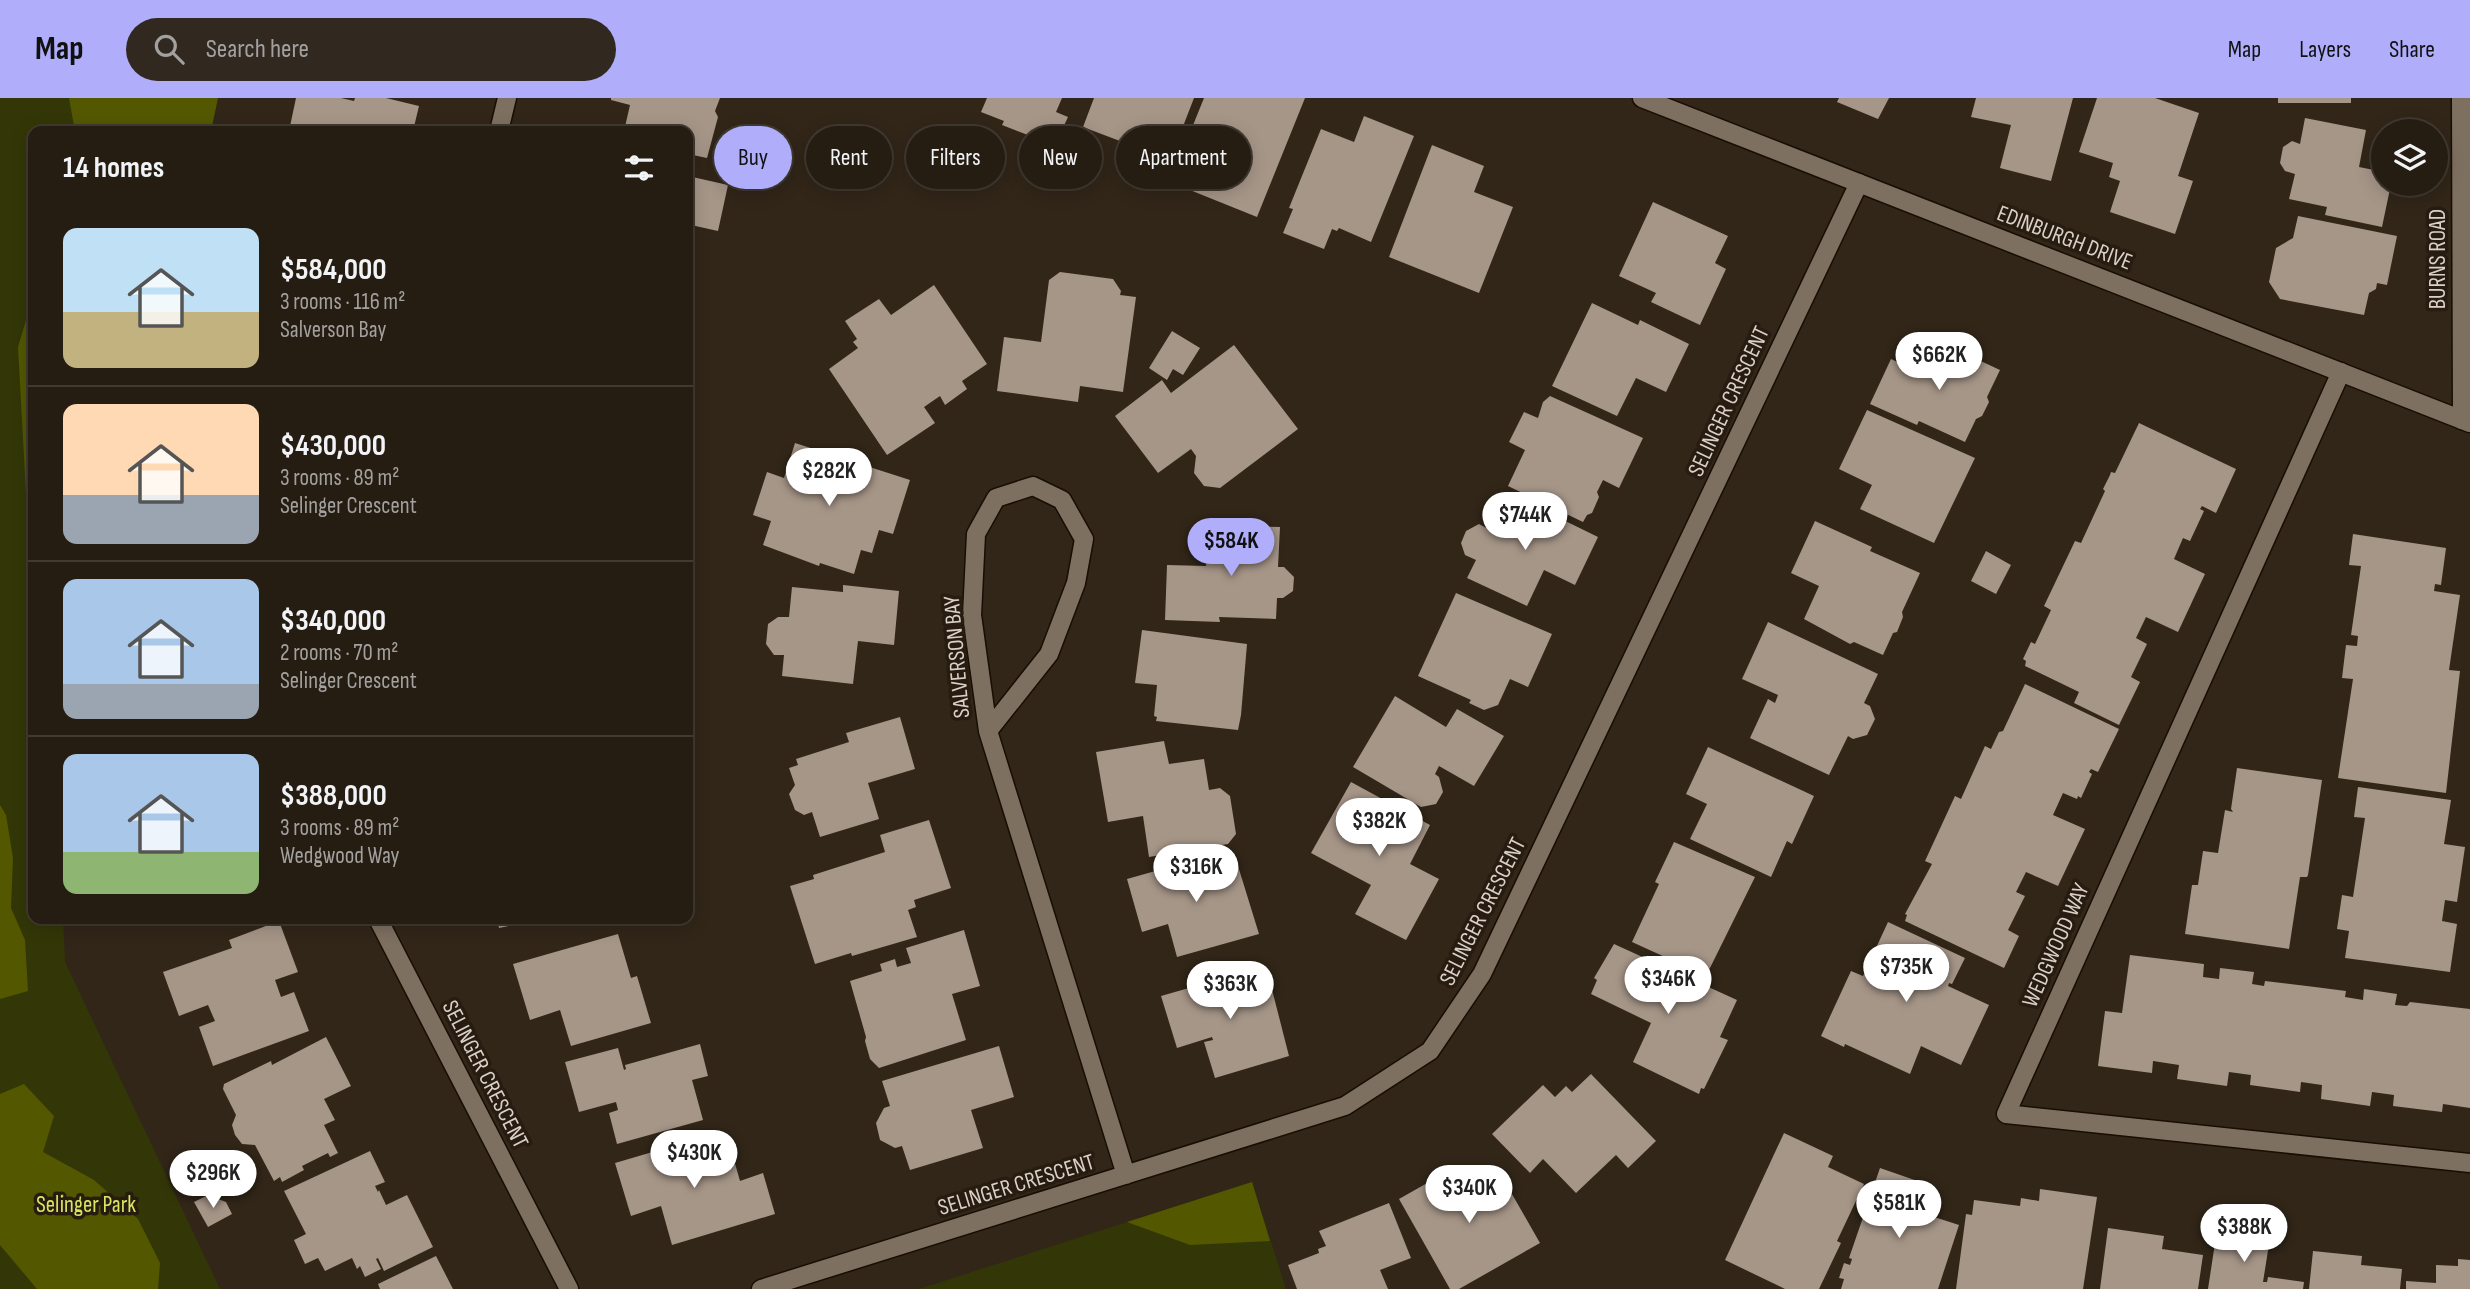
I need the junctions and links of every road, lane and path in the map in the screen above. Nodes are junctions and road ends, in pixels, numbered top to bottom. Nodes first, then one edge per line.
1 (507, 98) edge
2 (1642, 98) edge
3 (2461, 98) edge
4 (500, 126) edge
5 (1859, 183) junction
6 (2341, 372) junction
7 (2466, 421) edge
8 (988, 730) junction
9 (381, 924) edge
10 (2470, 1163) edge
11 (1126, 1175) junction
12 (569, 1289) edge
13 (761, 1289) edge

1 - 4 street
2 - 5 street, EDINBURGH DRIVE
3 - 7 street, BURNS ROAD
5 - 6 street, EDINBURGH DRIVE
5 - 11 street, SELINGER CRESCENT
6 - 7 street, EDINBURGH DRIVE
6 - 10 street, WEDGWOOD WAY
8 - 8 street, SALVERSON BAY
8 - 11 street, SALVERSON BAY
9 - 12 street, SELINGER CRESCENT
11 - 13 street, SELINGER CRESCENT

